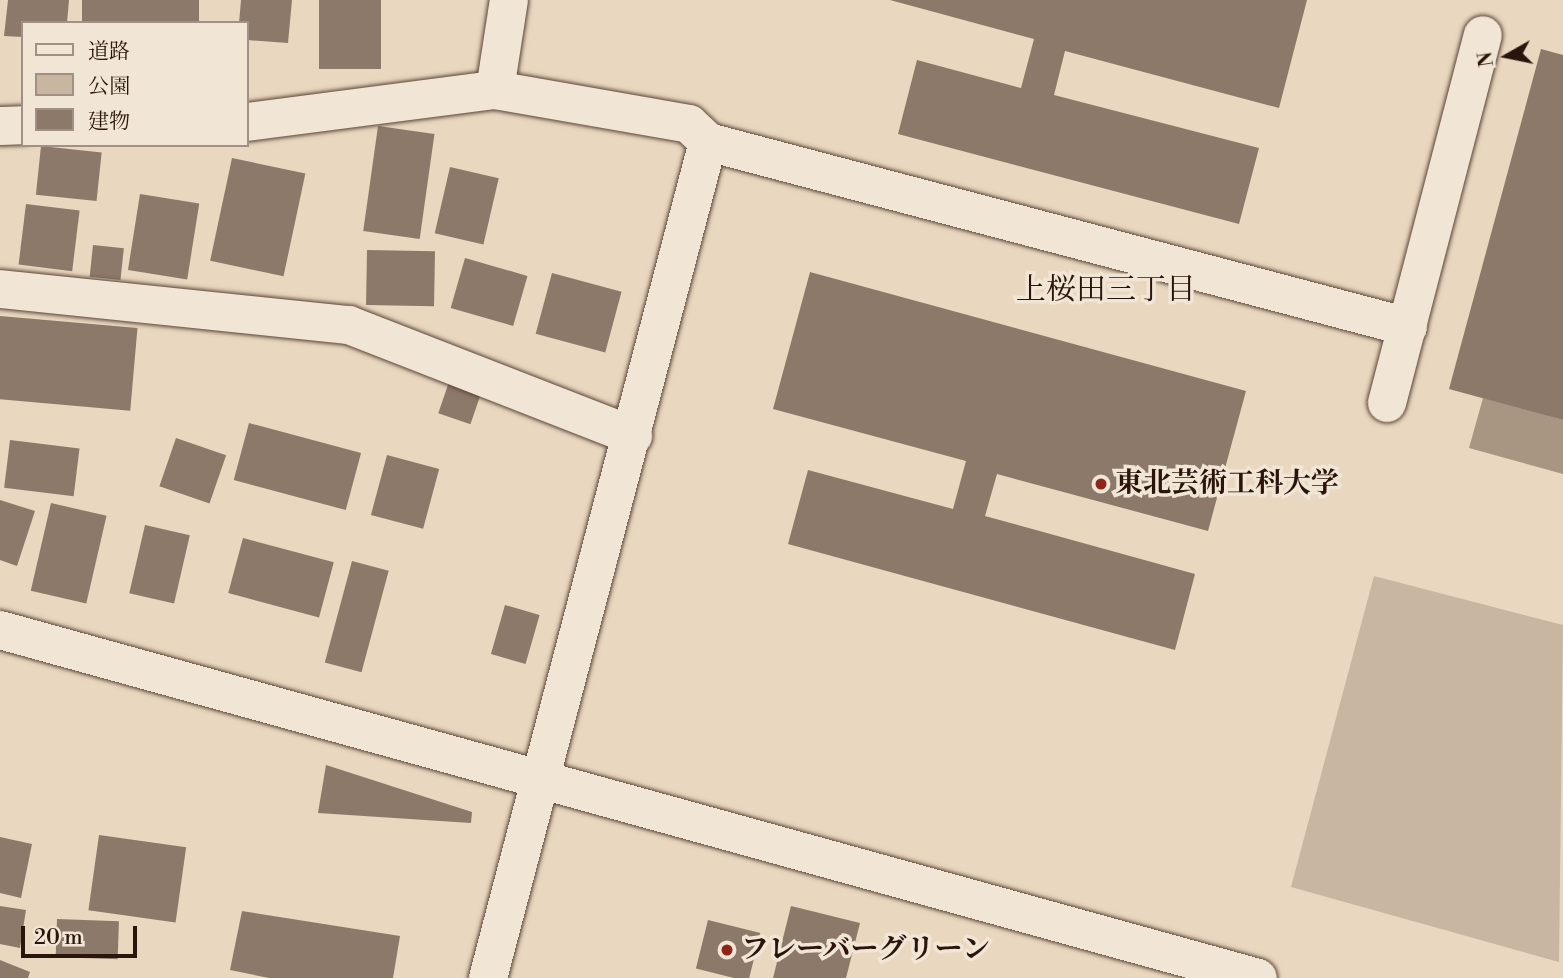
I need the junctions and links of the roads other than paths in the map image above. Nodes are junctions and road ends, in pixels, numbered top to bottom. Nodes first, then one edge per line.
1 (509, 0) edge
2 (1483, 36) dead end
3 (495, 90) junction
4 (248, 122) edge
5 (21, 125) edge
6 (0, 126) edge
7 (708, 142) junction
8 (0, 289) edge
9 (1408, 327) junction
10 (1387, 404) dead end
11 (633, 436) junction
12 (0, 630) edge
13 (539, 782) junction
14 (488, 978) edge
15 (1258, 978) edge

1 - 3 street
2 - 9 street
3 - 4 street
3 - 7 street
5 - 6 street
7 - 9 street
7 - 11 street
8 - 11 street
9 - 10 street
11 - 13 street
12 - 13 street
13 - 14 street
13 - 15 street

